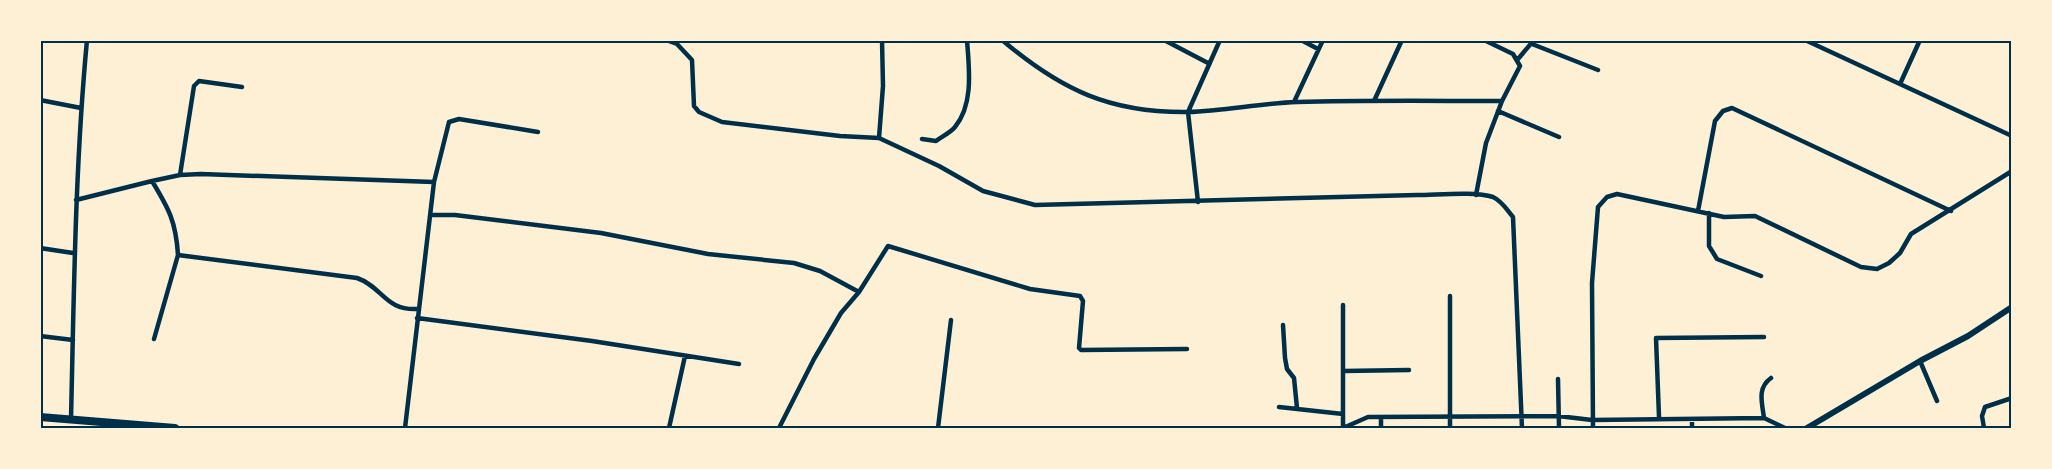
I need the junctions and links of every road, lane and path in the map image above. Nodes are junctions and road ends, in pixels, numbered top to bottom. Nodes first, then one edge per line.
1 (87, 40) edge
2 (666, 40) edge
3 (882, 40) edge
4 (967, 40) edge
5 (1002, 40) edge
6 (1164, 40) edge
7 (1220, 40) edge
8 (1301, 40) edge
9 (1323, 40) edge
10 (1402, 40) edge
11 (1484, 40) edge
12 (1805, 40) edge
13 (1920, 40) edge
14 (1533, 42) edge
15 (1318, 49) junction
16 (1518, 59) junction
17 (1208, 63) junction
18 (1598, 70) dead end
19 (1900, 84) junction
20 (242, 87) dead end
21 (40, 100) edge
22 (1374, 101) junction
23 (1502, 101) junction
24 (1294, 102) junction
25 (81, 108) junction
26 (1498, 111) junction
27 (1188, 112) junction
28 (538, 132) dead end
29 (2012, 136) edge
30 (1559, 137) dead end
31 (879, 138) junction
32 (922, 139) dead end
33 (2012, 171) edge
34 (180, 175) junction
35 (152, 182) junction
36 (434, 182) junction
37 (1476, 195) junction
38 (76, 200) junction
39 (1198, 202) junction
40 (1698, 211) junction
41 (1951, 211) junction
42 (1708, 213) junction
43 (430, 215) junction
44 (40, 248) edge
45 (73, 253) junction
46 (178, 255) junction
47 (1761, 276) dead end
48 (859, 292) junction
49 (1450, 296) dead end
50 (1343, 305) dead end
51 (2012, 307) edge
52 (418, 309) junction
53 (417, 318) junction
54 (951, 320) dead end
55 (1283, 325) dead end
56 (40, 336) edge
57 (1764, 337) dead end
58 (154, 339) dead end
59 (73, 340) junction
60 (1187, 349) dead end
61 (685, 356) junction
62 (1920, 361) junction
63 (739, 364) dead end
64 (1409, 370) dead end
65 (1343, 371) junction
66 (1771, 378) dead end
67 (1558, 379) dead end
68 (2012, 398) edge
69 (1937, 401) dead end
70 (1279, 407) dead end
71 (1297, 408) junction
72 (1343, 414) junction
73 (1521, 416) junction
74 (1558, 416) junction
75 (40, 417) edge
76 (1382, 417) junction
77 (1450, 417) junction
78 (1659, 417) junction
79 (1764, 418) junction
80 (71, 419) junction
81 (1692, 419) junction
82 (1592, 420) junction
83 (112, 425) edge
84 (1343, 428) edge
85 (175, 429) edge
86 (405, 429) edge
87 (669, 429) edge
88 (779, 429) edge
89 (938, 429) edge
90 (1382, 429) edge
91 (1450, 429) edge
92 (1522, 429) edge
93 (1558, 429) edge
94 (1593, 429) edge
95 (1692, 429) edge
96 (1785, 429) edge
97 (1807, 429) edge
98 (1984, 429) edge

1 - 25 street
2 - 31 street
3 - 31 street
4 - 32 street
5 - 27 street
6 - 17 street
7 - 17 street
8 - 15 street
9 - 15 street
10 - 22 street
11 - 16 street
12 - 19 street
13 - 19 street
14 - 16 street
14 - 18 street
15 - 24 street
16 - 23 street
17 - 27 street
19 - 29 street
20 - 34 street
21 - 25 street
22 - 23 street
22 - 24 street
23 - 26 street
24 - 27 street
25 - 38 street
26 - 30 street
26 - 37 street
27 - 39 street
28 - 36 street
31 - 39 street
33 - 41 street
34 - 35 street
34 - 36 street
35 - 38 street
35 - 46 street
36 - 43 street
37 - 39 street
37 - 73 street
38 - 45 street
40 - 41 street
40 - 42 street
40 - 82 street
41 - 42 street
42 - 47 street
43 - 48 street
43 - 52 street
44 - 45 street
45 - 59 street
46 - 52 street
46 - 58 street
48 - 60 street
48 - 88 street
49 - 77 street
50 - 65 street
51 - 62 street
52 - 53 street
53 - 61 street
53 - 86 street
54 - 89 street
55 - 71 street
56 - 59 street
57 - 78 street
59 - 80 street
61 - 63 street
61 - 87 street
62 - 69 street
62 - 97 street
64 - 65 street
65 - 72 street
66 - 79 street
67 - 74 street
68 - 98 street
70 - 71 street
71 - 72 street
72 - 84 street
73 - 74 street
73 - 77 street
73 - 92 street
74 - 82 street
74 - 93 street
75 - 80 main road
76 - 77 street
76 - 84 street
76 - 90 street
77 - 91 street
78 - 81 street
78 - 82 street
79 - 81 street
79 - 96 street
80 - 83 main road
81 - 95 street
82 - 94 street
83 - 85 main road

